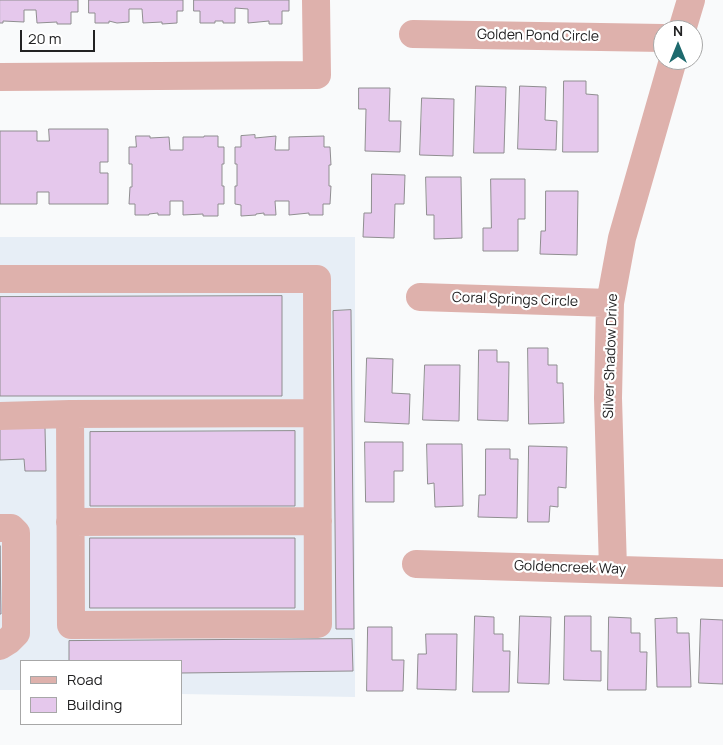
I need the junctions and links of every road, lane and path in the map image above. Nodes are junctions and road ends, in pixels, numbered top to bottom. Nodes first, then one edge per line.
1 (316, 0) edge
2 (691, 0) edge
3 (685, 20) edge
4 (412, 34) dead end
5 (653, 38) edge
6 (670, 70) edge
7 (0, 77) edge
8 (0, 279) edge
9 (420, 298) dead end
10 (610, 303) junction
11 (317, 413) junction
12 (70, 414) junction
13 (0, 416) edge
14 (70, 522) junction
15 (318, 522) junction
16 (0, 528) edge
17 (416, 564) dead end
18 (613, 570) junction
19 (723, 573) edge
20 (0, 646) edge

1 - 7 street
2 - 3 street
4 - 5 street, Golden Pond Circle
6 - 10 street, Silver Shadow Drive
8 - 11 street
9 - 10 street, Coral Springs Circle
10 - 18 street, Silver Shadow Drive
11 - 12 street
11 - 15 street
12 - 13 street
12 - 14 street
14 - 15 street
14 - 15 street
16 - 20 street
17 - 18 street, Goldencreek Way
18 - 19 street, Goldencreek Way

